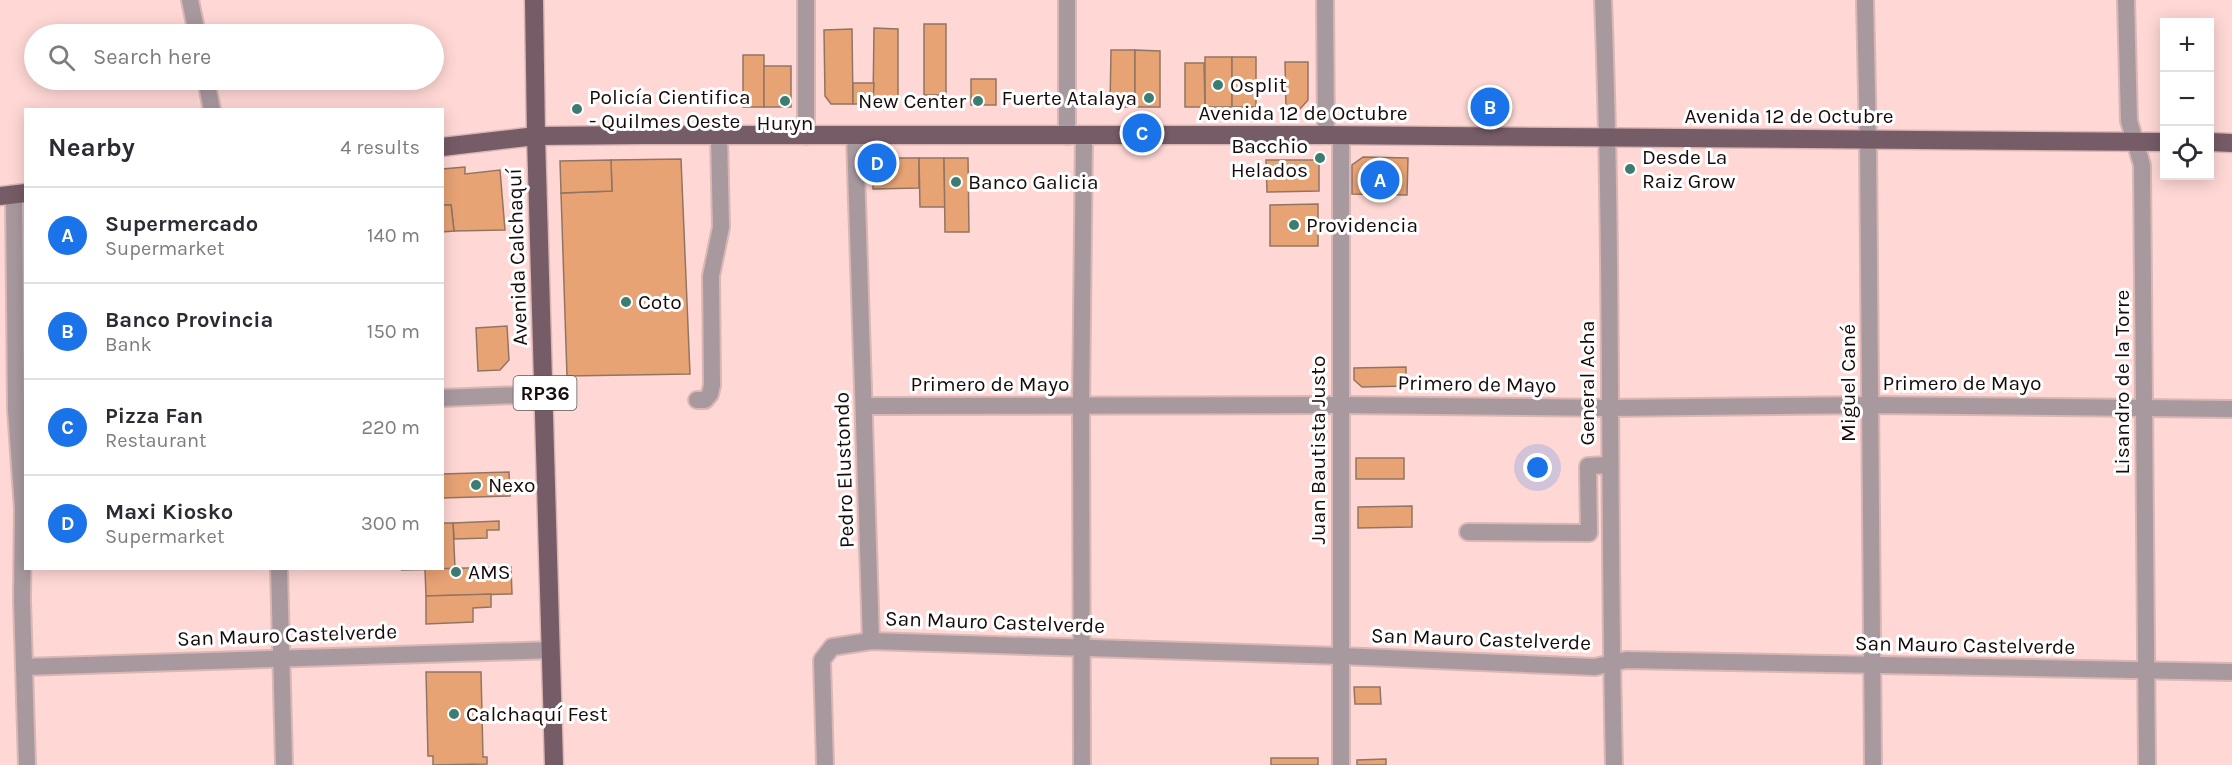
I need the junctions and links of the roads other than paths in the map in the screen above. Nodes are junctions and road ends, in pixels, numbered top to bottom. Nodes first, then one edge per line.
1 (190, 0) edge
2 (534, 0) edge
3 (806, 0) edge
4 (1067, 0) edge
5 (1325, 0) edge
6 (1603, 0) edge
7 (1865, 0) edge
8 (2126, 0) edge
9 (195, 24) edge
10 (208, 90) edge
11 (212, 108) edge
12 (1334, 135) junction
13 (536, 136) junction
14 (719, 136) junction
15 (806, 136) junction
16 (1075, 136) junction
17 (855, 137) junction
18 (1608, 138) junction
19 (1868, 139) junction
20 (2134, 141) junction
21 (2160, 142) edge
22 (2214, 142) edge
23 (2232, 143) edge
24 (444, 147) edge
25 (13, 194) edge
26 (7, 335) edge
27 (545, 394) junction
28 (444, 398) edge
29 (697, 400) dead end
30 (1340, 405) junction
31 (1871, 405) junction
32 (865, 406) junction
33 (1081, 407) junction
34 (2145, 407) junction
35 (1610, 408) junction
36 (21, 409) edge
37 (2232, 409) edge
38 (1610, 465) junction
39 (1468, 532) dead end
40 (279, 570) edge
41 (871, 641) junction
42 (1081, 646) junction
43 (550, 650) junction
44 (1341, 656) junction
45 (282, 658) junction
46 (1612, 664) junction
47 (1873, 666) junction
48 (24, 667) junction
49 (2146, 671) junction
50 (2232, 672) edge
51 (27, 765) edge
52 (284, 765) edge
53 (554, 765) edge
54 (825, 765) edge
55 (1082, 765) edge
56 (1341, 765) edge
57 (1614, 765) edge
58 (1873, 765) edge
59 (2147, 765) edge

1 - 9 street
2 - 13 main road, Avenida Calchaquí / RP36
3 - 15 street
4 - 16 street
5 - 12 street, Juan Bautista Justo
6 - 18 street, General Acha
7 - 19 street, Miguel Cané
8 - 20 street, Lisandro de la Torre
10 - 11 street
12 - 16 main road, Avenida 12 de Octubre
12 - 18 main road, Avenida 12 de Octubre
12 - 30 street, Juan Bautista Justo
13 - 14 main road, Avenida 12 de Octubre
13 - 24 main road, Avenida 12 de Octubre
13 - 27 main road, Avenida Calchaquí / RP36
14 - 15 main road, Avenida 12 de Octubre
14 - 29 street
15 - 17 main road, Avenida 12 de Octubre
16 - 17 main road, Avenida 12 de Octubre
16 - 33 street
17 - 32 street, Pedro Elustondo
18 - 19 main road, Avenida 12 de Octubre
18 - 35 street, General Acha
19 - 20 main road, Avenida 12 de Octubre
19 - 31 street, Miguel Cané
20 - 21 main road, Avenida 12 de Octubre
20 - 34 street, Lisandro de la Torre
22 - 23 main road
25 - 26 street
26 - 36 street
27 - 28 street
27 - 43 main road, Avenida Calchaquí / RP36
30 - 33 street, Primero de Mayo
30 - 35 street, Primero de Mayo
30 - 44 street, Juan Bautista Justo
31 - 34 street, Primero de Mayo
31 - 35 street, Primero de Mayo
31 - 47 street, Miguel Cané
32 - 33 street, Primero de Mayo
32 - 41 street, Pedro Elustondo
33 - 42 street
34 - 37 street, Primero de Mayo
34 - 49 street, Lisandro de la Torre
35 - 38 street, General Acha
36 - 48 street
38 - 39 street
38 - 46 street, General Acha
40 - 45 street
41 - 42 street, San Mauro Castelverde
41 - 54 street
42 - 44 street, San Mauro Castelverde
42 - 55 street
43 - 45 street, San Mauro Castelverde
43 - 53 main road, Avenida Calchaquí / RP36
44 - 46 street, San Mauro Castelverde
44 - 56 street, Juan Bautista Justo
45 - 48 street, San Mauro Castelverde
45 - 52 street
46 - 47 street, San Mauro Castelverde
46 - 57 street, General Acha
47 - 49 street, San Mauro Castelverde
47 - 58 street, Miguel Cané
48 - 51 street
49 - 50 street, San Mauro Castelverde
49 - 59 street, Lisandro de la Torre

